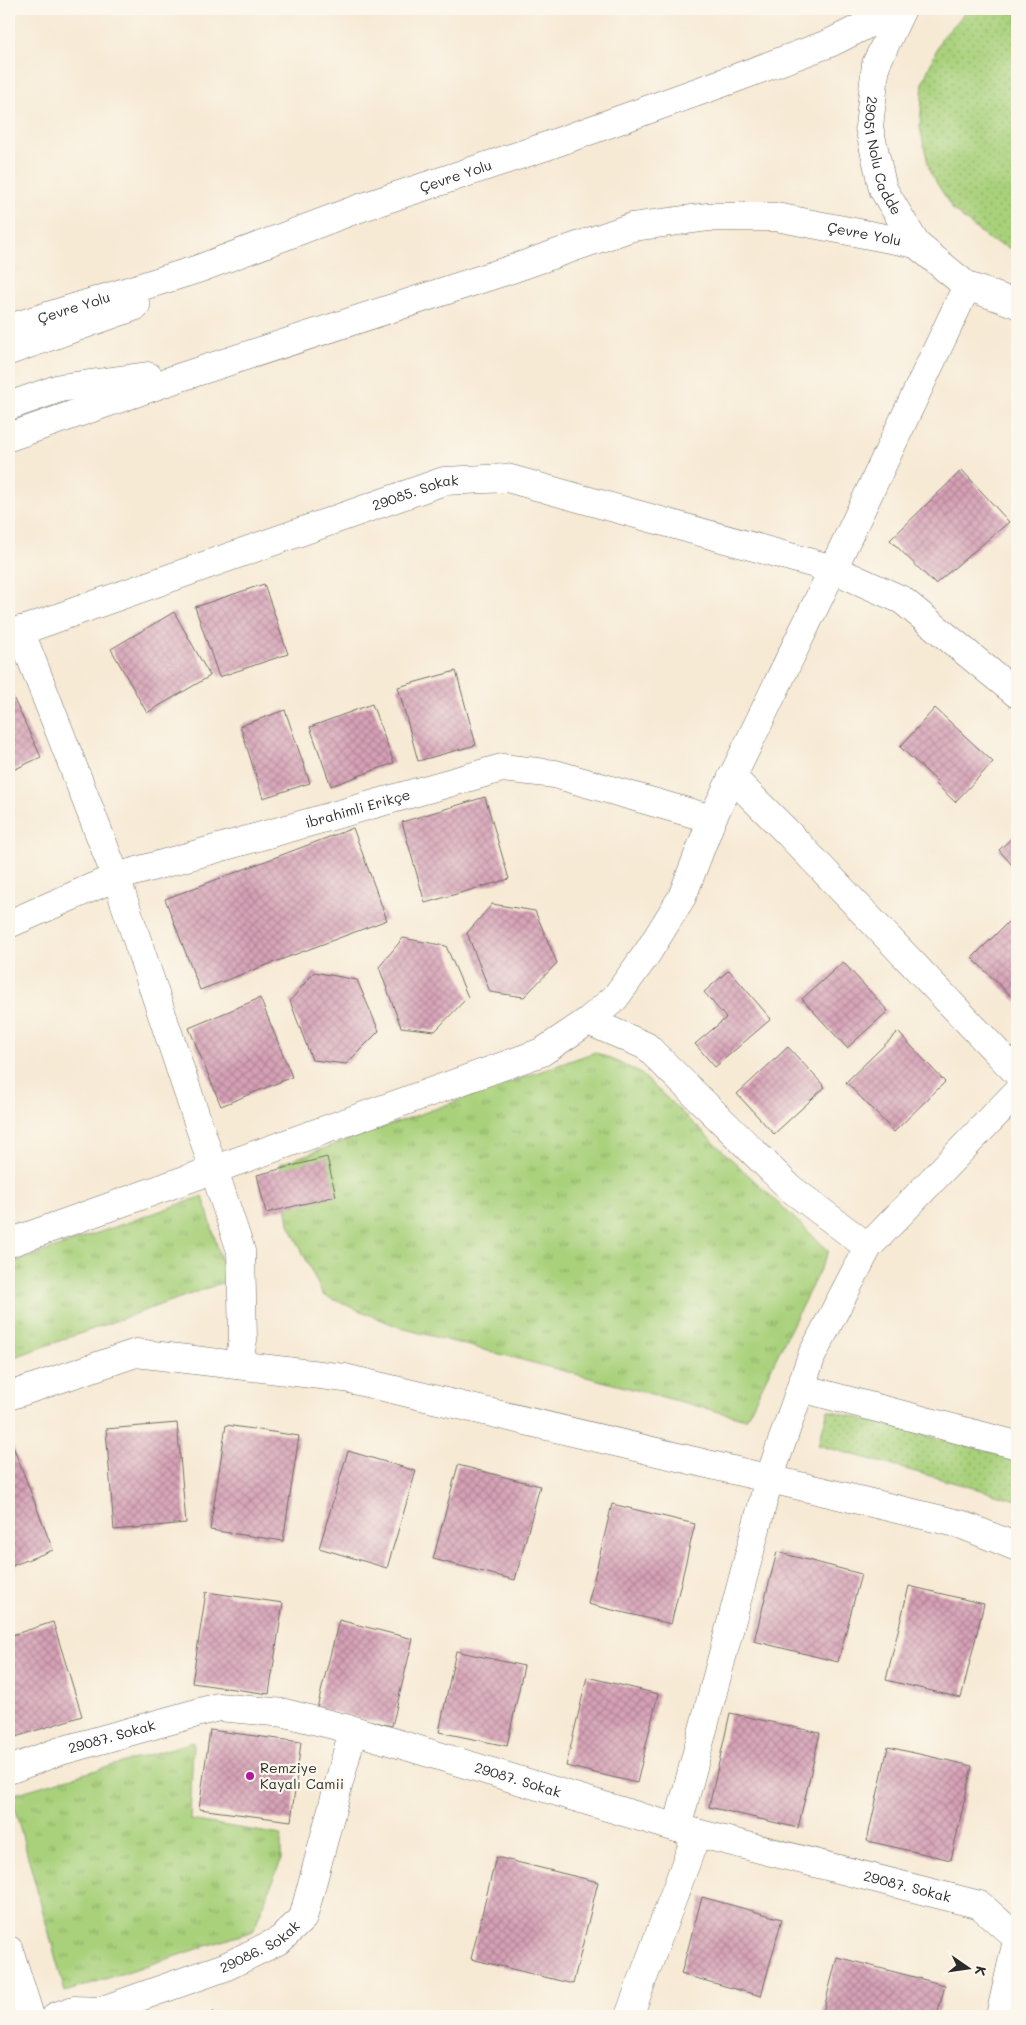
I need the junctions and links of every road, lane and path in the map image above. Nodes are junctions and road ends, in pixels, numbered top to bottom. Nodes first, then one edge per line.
1 (898, 9) edge
2 (902, 9) edge
3 (357, 209) junction
4 (916, 244) junction
5 (967, 286) junction
6 (1017, 304) edge
7 (9, 328) edge
8 (9, 351) edge
9 (208, 368) junction
10 (9, 406) edge
11 (9, 437) edge
12 (834, 569) junction
13 (14, 633) edge
14 (1017, 694) edge
15 (732, 777) junction
16 (712, 819) junction
17 (116, 877) junction
18 (9, 924) edge
19 (588, 1021) junction
20 (1017, 1073) edge
21 (1017, 1092) edge
22 (213, 1171) junction
23 (9, 1243) edge
24 (868, 1247) junction
25 (238, 1365) junction
26 (801, 1388) junction
27 (9, 1396) edge
28 (1017, 1445) edge
29 (769, 1479) junction
30 (1017, 1547) edge
31 (353, 1730) junction
32 (9, 1770) edge
33 (687, 1830) junction
34 (1017, 1939) edge
35 (9, 1950) edge
36 (101, 2013) edge
37 (30, 2016) edge
38 (56, 2016) edge
39 (629, 2016) edge
40 (1000, 2016) edge

1 - 3 street, Çevre Yolu
2 - 4 street, 29051 Nolu Cadde
3 - 7 street, Çevre Yolu
3 - 8 street
4 - 5 street, 29051 Nolu Cadde
4 - 9 street, Çevre Yolu
5 - 6 street, 29051 Nolu Cadde
5 - 12 street
9 - 10 street
9 - 11 street, Çevre Yolu
12 - 13 street, 29085. Sokak
12 - 14 street, 29085. Sokak
12 - 15 street
13 - 17 street
15 - 16 street
15 - 20 street
16 - 17 street, ibrahimli Erikçe
16 - 19 street
17 - 18 street, ibrahimli Erikçe
17 - 22 street
19 - 22 street
19 - 24 street
21 - 24 street
22 - 23 street
22 - 25 street
24 - 26 street
25 - 27 street
25 - 29 street
26 - 28 street
26 - 29 street
29 - 30 street
29 - 33 street
31 - 32 street, 29087. Sokak
31 - 33 street, 29087. Sokak
31 - 36 street, 29086. Sokak
33 - 34 street, 29087. Sokak
33 - 39 street
34 - 40 street
35 - 37 street
36 - 38 street, 29086. Sokak

